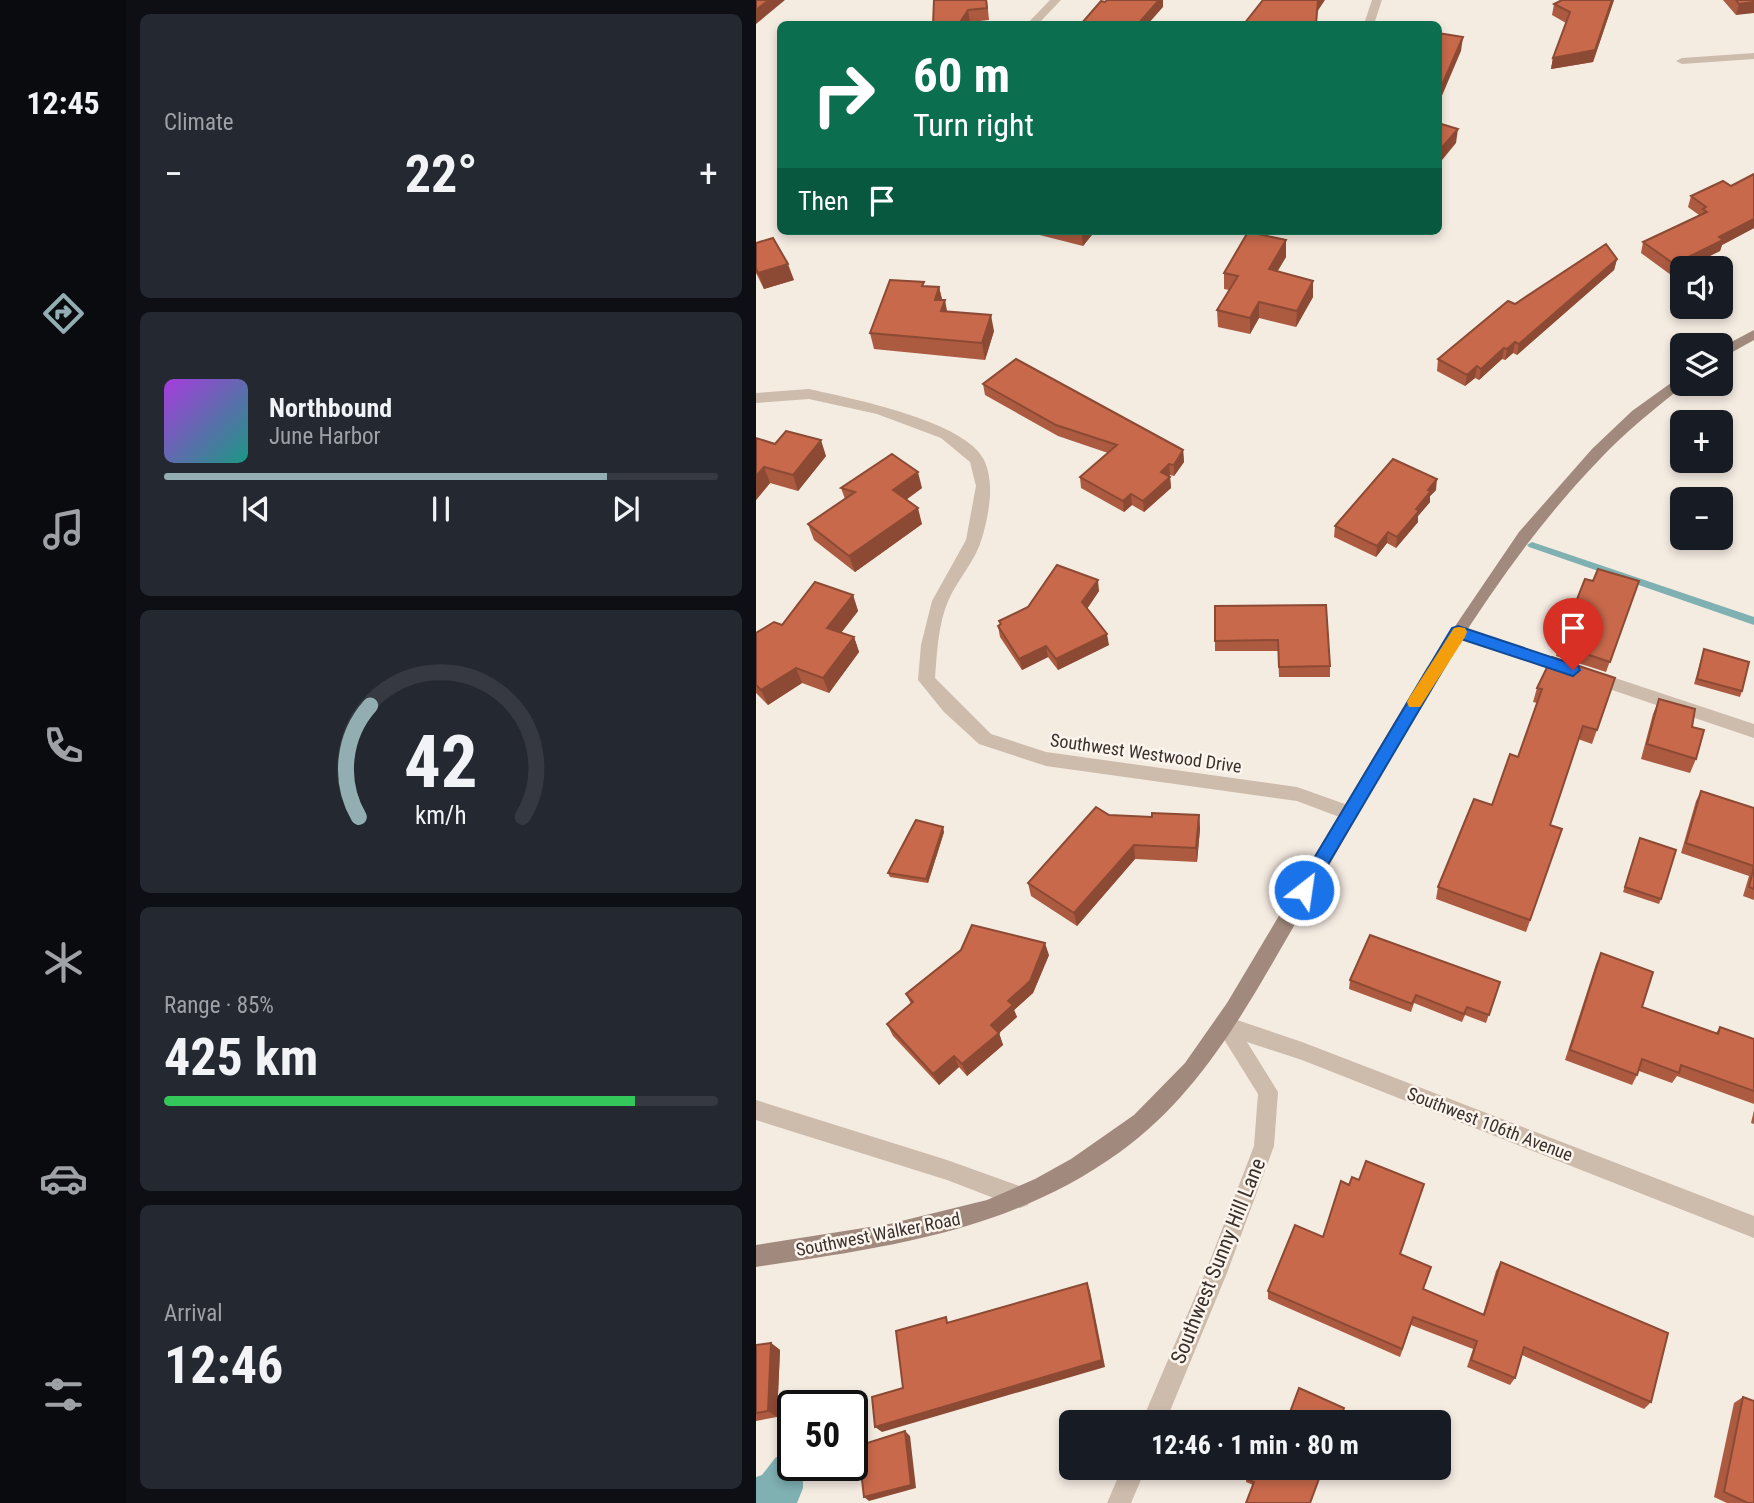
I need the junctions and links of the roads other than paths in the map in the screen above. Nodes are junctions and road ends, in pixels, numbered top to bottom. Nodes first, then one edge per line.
1 (1056, 0) edge
2 (1377, 0) edge
3 (1035, 21) edge
4 (1370, 21) edge
5 (1754, 56) edge
6 (1682, 61) dead end
7 (1754, 334) edge
8 (1733, 346) edge
9 (1670, 389) edge
10 (756, 398) edge
11 (1458, 632) junction
12 (1754, 731) edge
13 (1350, 813) junction
14 (1225, 1025) junction
15 (756, 1110) edge
16 (1020, 1197) junction
17 (1754, 1227) edge
18 (756, 1256) edge
19 (1158, 1410) edge
20 (1129, 1480) edge
21 (1119, 1503) edge

1 - 3 street
2 - 4 street
5 - 6 street
7 - 8 main road
9 - 11 main road, Southwest Walker Road
10 - 13 street, Southwest Westwood Drive
11 - 12 street
11 - 13 main road, Southwest Walker Road
13 - 14 main road, Southwest Walker Road
14 - 16 main road, Southwest Walker Road
14 - 17 street, Southwest 106th Avenue
14 - 19 street, Southwest Sunny Hill Lane
15 - 16 street
16 - 18 main road, Southwest Walker Road
20 - 21 street

